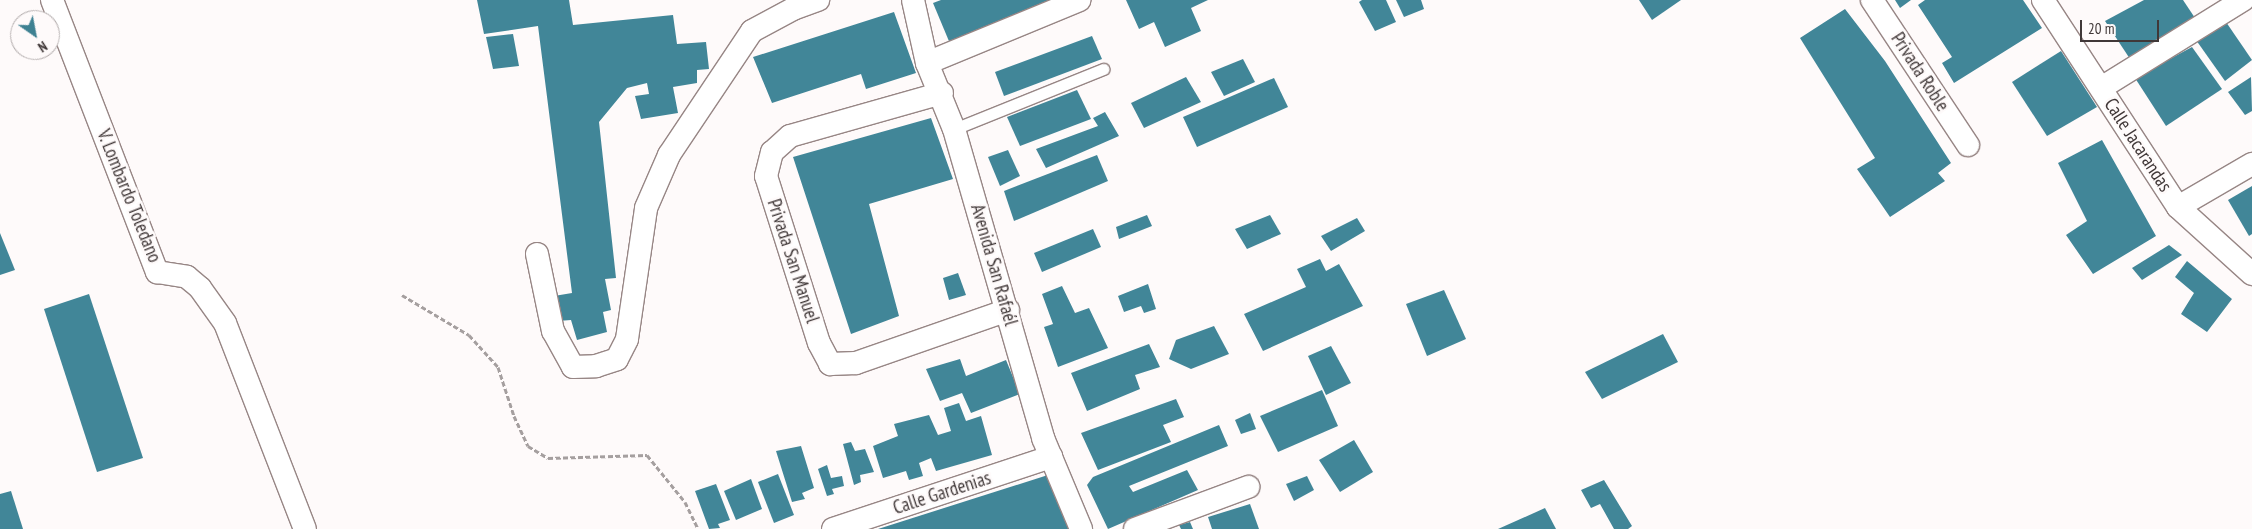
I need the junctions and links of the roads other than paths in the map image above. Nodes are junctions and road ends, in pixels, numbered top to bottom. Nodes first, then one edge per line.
1 (52, 0) edge
2 (818, 0) edge
3 (914, 0) edge
4 (1080, 0) edge
5 (1872, 0) edge
6 (2043, 0) edge
7 (2243, 0) edge
8 (928, 64) junction
9 (1103, 69) dead end
10 (2101, 88) junction
11 (942, 93) junction
12 (954, 129) junction
13 (1968, 145) dead end
14 (2252, 164) edge
15 (2178, 207) junction
16 (538, 254) dead end
17 (2252, 274) edge
18 (1008, 310) junction
19 (1051, 457) junction
20 (1248, 487) dead end
21 (305, 529) edge
22 (833, 529) edge
23 (1081, 529) edge
24 (1135, 529) edge

1 - 21 street, V. Lombardo Toledano
2 - 16 street
3 - 8 street, Avenida San Rafaél
4 - 8 street
5 - 13 street, Privada Roble
6 - 10 street, Calle Jacarandas
7 - 10 street
8 - 11 street, Avenida San Rafaél
9 - 12 lane
10 - 15 street, Calle Jacarandas
11 - 12 street, Avenida San Rafaél
11 - 18 street, Privada San Manuel
12 - 18 street, Avenida San Rafaél
14 - 15 street
15 - 17 street, Calle Jacarandas
18 - 19 street, Avenida San Rafaél
19 - 22 street, Calle Gardenias
19 - 23 street, Avenida San Rafaél
20 - 24 street

